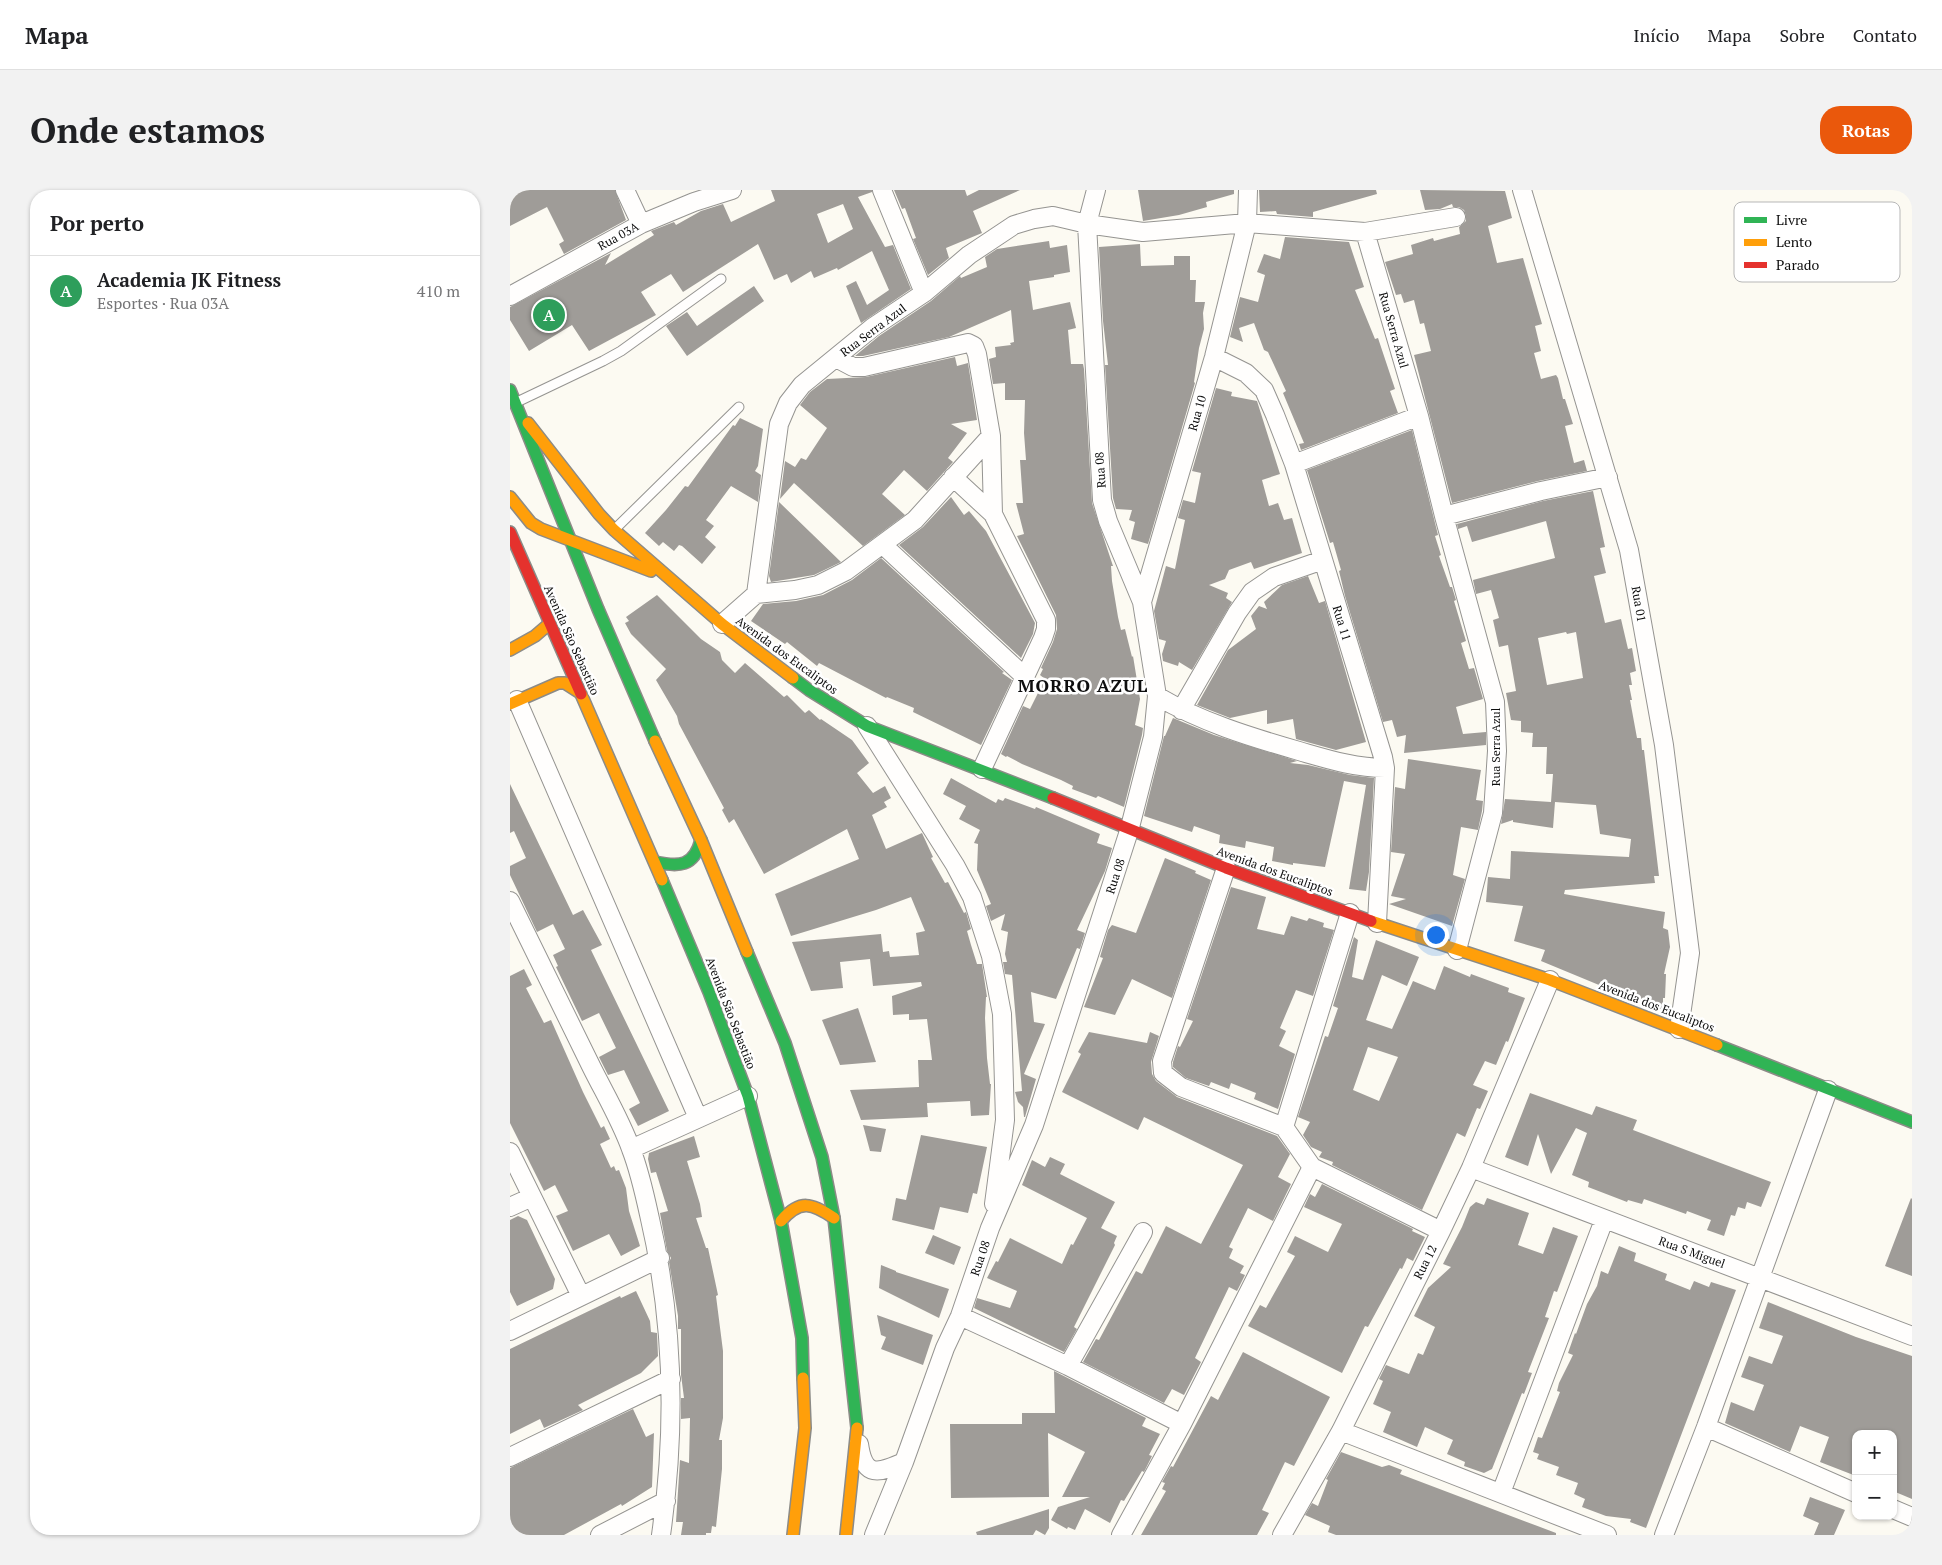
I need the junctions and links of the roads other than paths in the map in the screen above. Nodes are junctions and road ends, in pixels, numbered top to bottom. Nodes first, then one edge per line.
1 (625, 190) edge
2 (732, 190) edge
3 (882, 190) edge
4 (1096, 190) edge
5 (1248, 190) edge
6 (1522, 190) edge
7 (1456, 217) dead end
8 (1247, 223) junction
9 (641, 224) junction
10 (1087, 224) junction
11 (1365, 232) junction
12 (721, 279) dead end
13 (924, 293) junction
14 (510, 296) edge
15 (1214, 357) junction
16 (836, 358) junction
17 (510, 390) edge
18 (516, 405) junction
19 (739, 407) dead end
20 (1419, 416) junction
21 (990, 436) junction
22 (1294, 464) junction
23 (953, 477) junction
24 (1608, 477) junction
25 (510, 497) edge
26 (993, 514) junction
27 (1444, 516) junction
28 (614, 530) junction
29 (510, 532) edge
30 (571, 541) junction
31 (883, 545) junction
32 (1323, 560) junction
33 (666, 576) junction
34 (756, 594) junction
35 (1142, 602) junction
36 (549, 624) junction
37 (722, 624) junction
38 (510, 650) edge
39 (1024, 676) junction
40 (579, 692) junction
41 (1157, 696) junction
42 (514, 702) edge
43 (1181, 710) junction
44 (867, 726) junction
45 (1385, 768) junction
46 (982, 769) junction
47 (1130, 830) junction
48 (701, 840) junction
49 (655, 862) junction
50 (1226, 868) junction
51 (510, 901) edge
52 (1350, 913) junction
53 (1376, 923) junction
54 (1457, 950) junction
55 (1550, 980) junction
56 (1679, 1029) junction
57 (1828, 1090) junction
58 (748, 1096) junction
59 (698, 1118) junction
60 (1005, 1120) junction
61 (1912, 1122) edge
62 (1034, 1125) junction
63 (1284, 1127) junction
64 (631, 1149) junction
65 (510, 1152) edge
66 (1312, 1167) junction
67 (1471, 1168) junction
68 (532, 1197) junction
69 (510, 1207) edge
70 (834, 1218) junction
71 (1604, 1220) junction
72 (781, 1221) junction
73 (990, 1228) junction
74 (1441, 1231) junction
75 (1143, 1232) dead end
76 (660, 1258) junction
77 (1760, 1278) junction
78 (581, 1296) junction
79 (960, 1316) junction
80 (510, 1331) edge
81 (1912, 1336) edge
82 (1068, 1366) junction
83 (671, 1379) junction
84 (1182, 1424) junction
85 (1706, 1427) junction
86 (1341, 1431) junction
87 (857, 1432) junction
88 (510, 1458) edge
89 (904, 1462) junction
90 (1852, 1491) edge
91 (1501, 1493) junction
92 (666, 1501) junction
93 (1897, 1511) edge
94 (1912, 1517) edge
95 (1576, 1530) edge
96 (600, 1535) edge
97 (661, 1535) edge
98 (793, 1535) edge
99 (846, 1535) edge
100 (874, 1535) edge
101 (1121, 1535) edge
102 (1282, 1535) edge
103 (1607, 1535) edge
104 (1664, 1535) edge

1 - 9 street
2 - 9 street, Rua 03A
3 - 13 street
4 - 10 street, Rua 08
5 - 8 street, Rua 10
6 - 24 street, Rua 01
7 - 11 street
8 - 10 street, Rua Serra Azul
8 - 11 street
8 - 15 street, Rua 10
9 - 14 street, Rua 03A
10 - 13 street, Rua Serra Azul
10 - 35 street, Rua 08
11 - 20 street, Rua Serra Azul
12 - 18 lane
13 - 16 street, Rua Serra Azul
15 - 22 street, Rua 11
15 - 35 street, Rua 10
16 - 21 street
16 - 34 street, Rua Serra Azul
17 - 18 main road
18 - 28 main road
18 - 30 main road
19 - 28 lane
20 - 22 street
20 - 27 street, Rua Serra Azul
21 - 23 street
21 - 26 street
22 - 32 street, Rua 11
23 - 26 street
23 - 31 street
24 - 27 street
24 - 56 street, Rua 01
25 - 30 main road
26 - 39 street
27 - 54 street, Rua Serra Azul
28 - 33 main road
29 - 36 main road, Avenida São Sebastião
30 - 33 main road
30 - 48 main road
31 - 34 street
31 - 39 street
32 - 43 street
32 - 45 street, Rua 11
33 - 37 main road, Avenida dos Eucaliptos
34 - 37 street
35 - 41 street, Rua 08
36 - 38 main road
36 - 40 main road, Avenida São Sebastião
37 - 44 main road, Avenida dos Eucaliptos
39 - 46 street
40 - 42 main road
40 - 49 main road, Avenida São Sebastião
41 - 43 street
41 - 47 street, Rua 08
42 - 59 street
43 - 45 street
44 - 46 main road, Avenida dos Eucaliptos
44 - 60 street
45 - 53 street, Rua 11
46 - 47 main road, Avenida dos Eucaliptos
47 - 50 main road, Avenida dos Eucaliptos
47 - 62 street, Rua 08
48 - 49 main road
48 - 70 main road
49 - 58 main road, Avenida São Sebastião
50 - 52 main road, Avenida dos Eucaliptos
50 - 63 street
51 - 64 street
52 - 53 main road, Avenida dos Eucaliptos
52 - 63 street
53 - 54 main road, Avenida dos Eucaliptos
54 - 55 main road, Avenida dos Eucaliptos
55 - 56 main road, Avenida dos Eucaliptos
55 - 67 street, Rua 12
56 - 57 main road, Avenida dos Eucaliptos
57 - 61 main road, Avenida dos Eucaliptos
57 - 77 street
58 - 59 street
58 - 72 main road, Avenida São Sebastião
59 - 64 street
60 - 62 street
60 - 73 street
62 - 73 street, Rua 08
63 - 66 street
64 - 76 street
65 - 68 street
66 - 74 street
66 - 84 street
67 - 71 street, Rua S Miguel
67 - 74 street, Rua 12
68 - 69 street
68 - 78 street
70 - 72 main road
70 - 87 main road
71 - 77 street, Rua S Miguel
71 - 91 street
72 - 98 main road, Avenida São Sebastião
73 - 79 street, Rua 08
74 - 86 street, Rua 12
75 - 82 street
76 - 78 street
76 - 83 street
77 - 81 street, Rua S Miguel
77 - 85 street
78 - 80 street
79 - 82 street
79 - 89 street, Rua 08
82 - 84 street
83 - 88 street
83 - 92 street
84 - 101 street
85 - 90 street
85 - 104 street
86 - 91 street
86 - 102 street, Rua 12
87 - 89 street
87 - 99 main road
89 - 100 street, Rua 08
91 - 95 street
92 - 96 street
92 - 97 street
93 - 94 street
95 - 103 street

